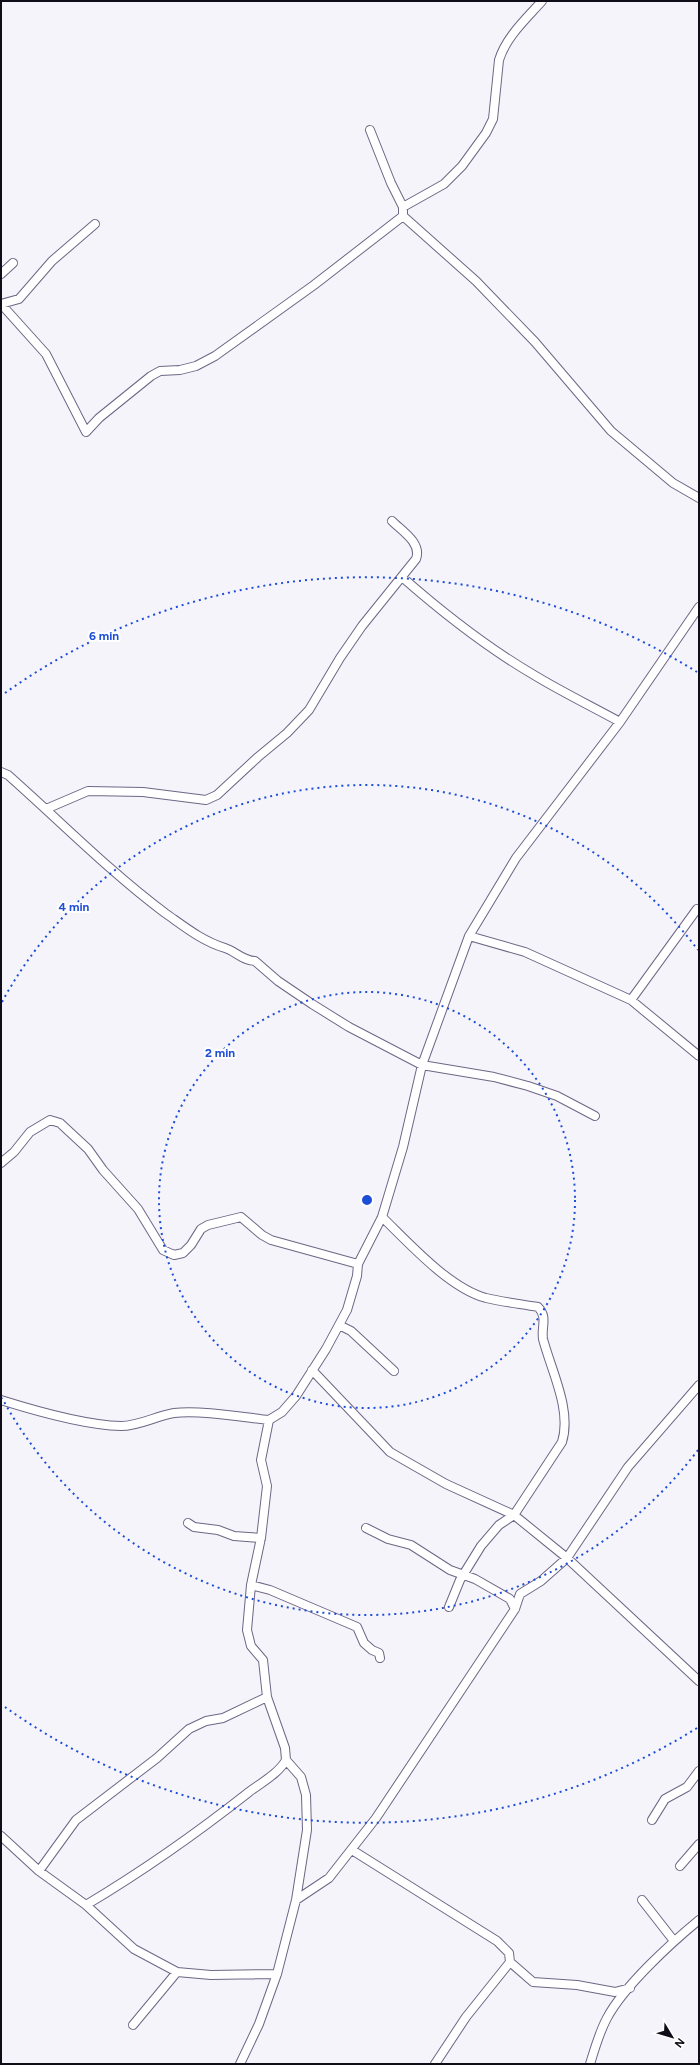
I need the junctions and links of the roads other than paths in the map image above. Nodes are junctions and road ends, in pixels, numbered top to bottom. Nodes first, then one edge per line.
1 (542, 1) edge
2 (370, 130) dead end
3 (403, 207) junction
4 (403, 216) junction
5 (95, 224) dead end
6 (13, 263) dead end
7 (1, 274) edge
8 (1, 304) edge
9 (699, 498) edge
10 (392, 521) dead end
11 (402, 577) junction
12 (699, 607) edge
13 (620, 722) junction
14 (1, 772) edge
15 (46, 809) junction
16 (697, 909) dead end
17 (469, 936) junction
18 (632, 1000) junction
19 (699, 1056) edge
20 (422, 1066) junction
21 (596, 1116) dead end
22 (1, 1163) edge
23 (382, 1217) junction
24 (358, 1264) junction
25 (339, 1325) junction
26 (312, 1370) junction
27 (394, 1371) dead end
28 (699, 1385) edge
29 (1, 1400) edge
30 (269, 1420) junction
31 (514, 1515) junction
32 (188, 1523) dead end
33 (366, 1528) dead end
34 (261, 1538) junction
35 (567, 1558) junction
36 (463, 1575) junction
37 (251, 1585) junction
38 (449, 1606) dead end
39 (515, 1609) junction
40 (380, 1658) dead end
41 (699, 1681) edge
42 (267, 1698) junction
43 (286, 1760) junction
44 (699, 1771) edge
45 (652, 1820) dead end
46 (1, 1836) edge
47 (699, 1844) edge
48 (352, 1850) junction
49 (680, 1866) dead end
50 (39, 1871) junction
51 (296, 1900) junction
52 (642, 1900) dead end
53 (86, 1905) junction
54 (699, 1920) edge
55 (674, 1941) junction
56 (510, 1962) junction
57 (177, 1972) junction
58 (277, 1974) junction
59 (630, 1988) junction
60 (133, 2025) dead end
61 (240, 2064) edge
62 (435, 2064) edge
63 (590, 2064) edge

1 - 3 street
2 - 3 street
3 - 4 street
4 - 8 street
4 - 9 street
5 - 8 street
6 - 7 street
10 - 11 street
11 - 13 street
11 - 15 street
12 - 13 street
13 - 17 street
14 - 15 street
15 - 20 street
16 - 18 street
17 - 18 street
17 - 20 street
18 - 19 street
20 - 21 street
20 - 23 street
22 - 24 street
23 - 24 street
23 - 31 street
24 - 25 street
25 - 26 street
25 - 27 street
26 - 30 street
26 - 31 street
28 - 35 street
29 - 30 street
30 - 34 street
31 - 35 street
31 - 36 street
32 - 34 street
33 - 36 street
34 - 37 street
35 - 39 street
35 - 41 street
36 - 38 street
36 - 39 street
37 - 40 street
37 - 42 street
39 - 48 street
42 - 43 street
42 - 50 street
43 - 51 street
43 - 53 street
44 - 45 street
46 - 50 street
47 - 49 street
48 - 51 street
48 - 56 street
50 - 53 street
51 - 58 street
52 - 55 street
53 - 57 street
54 - 55 street
55 - 59 street
56 - 59 street
56 - 62 street
57 - 58 street
57 - 60 street
58 - 61 street
59 - 63 street

